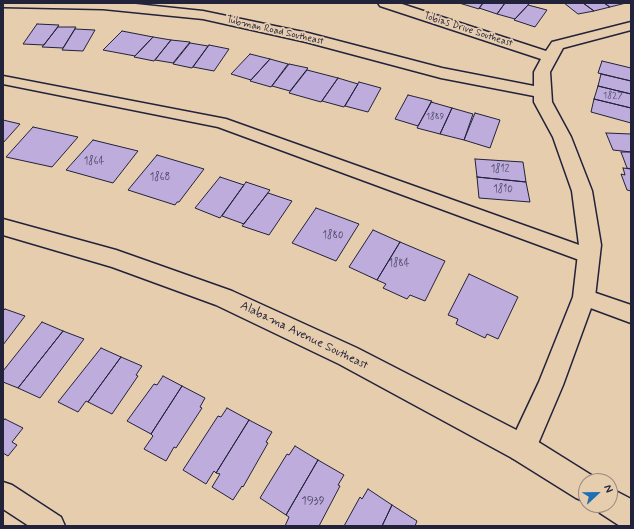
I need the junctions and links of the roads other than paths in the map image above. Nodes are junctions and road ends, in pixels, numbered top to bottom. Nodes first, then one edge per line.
1 (3, 3) edge
2 (13, 3) edge
3 (386, 3) edge
4 (3, 16) edge
5 (631, 26) edge
6 (550, 56) junction
7 (3, 80) edge
8 (543, 93) junction
9 (3, 227) edge
10 (589, 256) junction
11 (584, 297) junction
12 (631, 314) edge
13 (522, 448) junction
14 (578, 483) edge
15 (3, 494) edge
16 (618, 508) edge
17 (631, 516) edge
18 (52, 526) edge

1 - 2 street, Tubman Road Southeast
2 - 4 street
2 - 8 street, Tubman Road Southeast
3 - 6 street, Tobias Drive Southeast
5 - 6 street
6 - 8 street
7 - 10 lane
8 - 10 street
9 - 13 street, Alabama Avenue Southeast
10 - 11 street
11 - 12 lane
11 - 13 street
13 - 14 street, Alabama Avenue Southeast
15 - 18 lane
16 - 17 street

